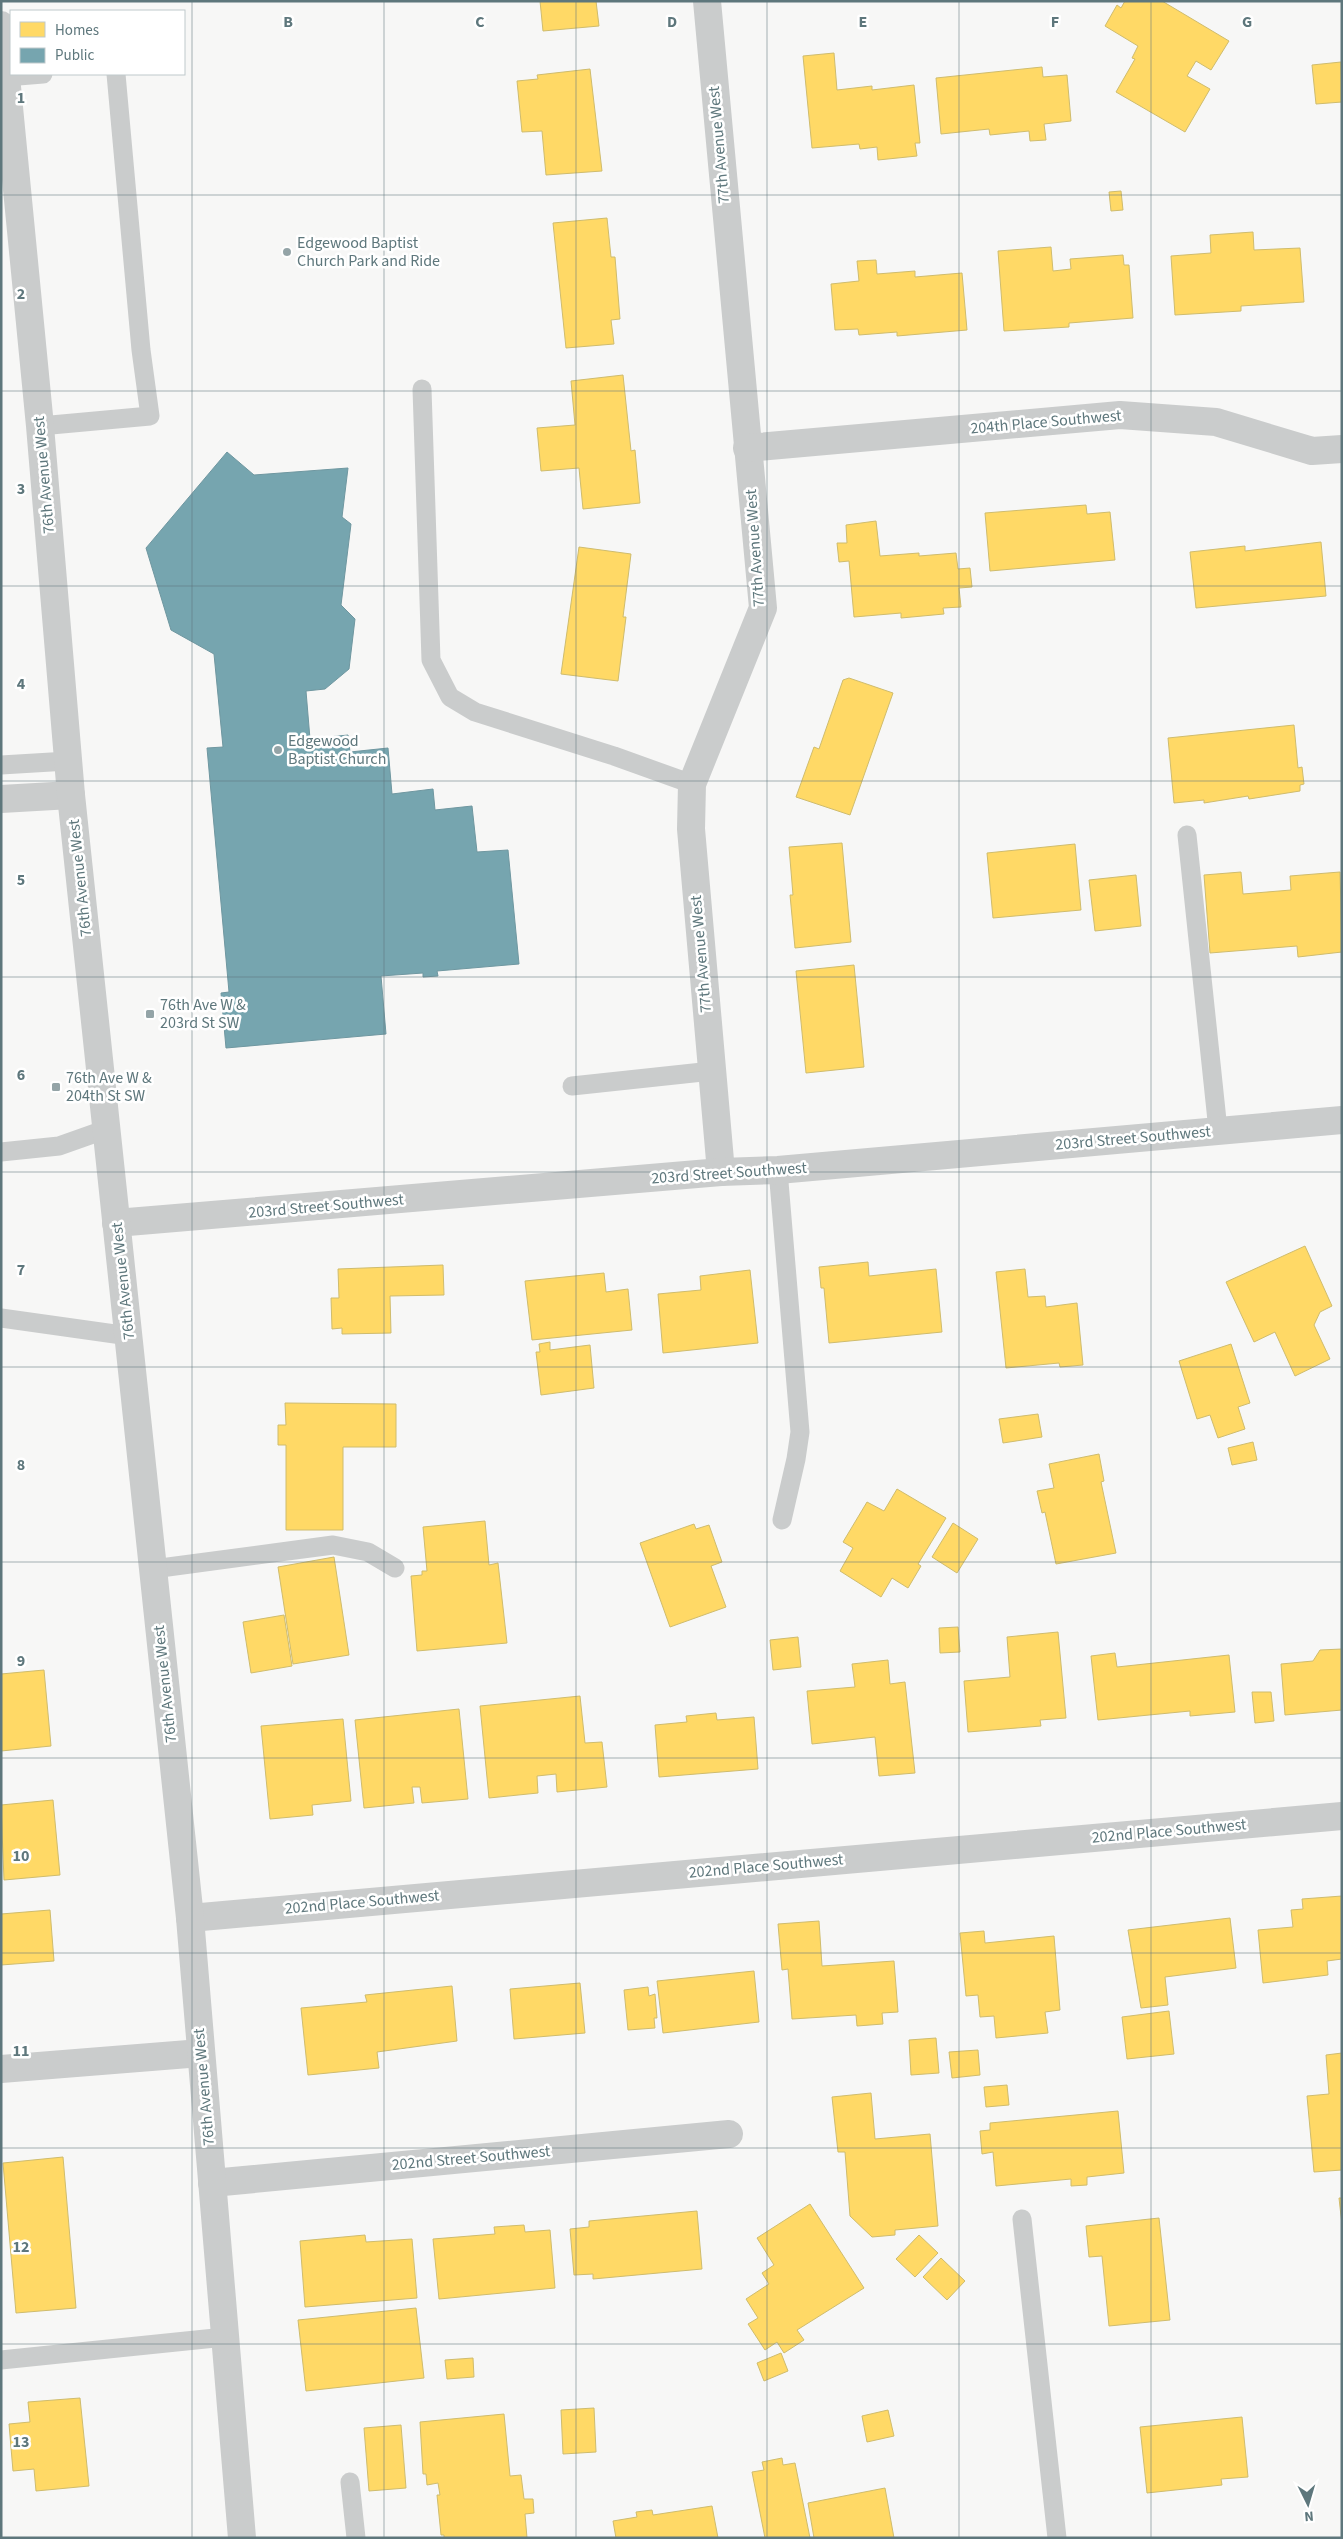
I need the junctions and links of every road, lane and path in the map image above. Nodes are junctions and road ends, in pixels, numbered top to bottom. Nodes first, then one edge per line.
1 (707, 1) edge
2 (1, 25) edge
3 (30, 75) edge
4 (116, 75) edge
5 (6, 77) junction
6 (422, 389) dead end
7 (40, 426) junction
8 (747, 448) junction
9 (1342, 449) edge
10 (68, 760) junction
11 (1, 765) edge
12 (692, 784) junction
13 (71, 795) junction
14 (1, 799) edge
15 (1187, 835) dead end
16 (712, 1072) junction
17 (572, 1086) dead end
18 (1342, 1120) edge
19 (107, 1129) junction
20 (1218, 1130) junction
21 (1, 1152) edge
22 (778, 1170) junction
23 (721, 1172) junction
24 (116, 1223) junction
25 (1, 1318) edge
26 (129, 1336) junction
27 (782, 1520) dead end
28 (395, 1568) dead end
29 (153, 1569) junction
30 (1342, 1816) edge
31 (190, 1918) junction
32 (201, 2053) junction
33 (1, 2069) edge
34 (729, 2134) dead end
35 (212, 2183) junction
36 (1022, 2219) dead end
37 (225, 2337) junction
38 (1, 2360) edge
39 (350, 2482) dead end
40 (242, 2538) edge
41 (356, 2538) edge
42 (1057, 2538) edge

1 - 8 street, 77th Avenue West
2 - 5 street, 76th Avenue West
3 - 5 lane
4 - 7 lane
5 - 7 street, 76th Avenue West
6 - 12 lane
7 - 10 street, 76th Avenue West
8 - 9 street, 204th Place Southwest
8 - 12 street, 77th Avenue West
10 - 11 lane
10 - 13 street, 76th Avenue West
12 - 16 street, 77th Avenue West
13 - 14 street
13 - 19 street, 76th Avenue West
15 - 20 lane
16 - 17 lane
16 - 23 street, 77th Avenue West
18 - 20 street, 203rd Street Southwest
19 - 21 lane
19 - 24 street, 76th Avenue West
20 - 22 street, 203rd Street Southwest
22 - 23 street, 203rd Street Southwest
22 - 27 lane
23 - 24 street, 203rd Street Southwest
24 - 26 street, 76th Avenue West
25 - 26 lane
26 - 29 street, 76th Avenue West
28 - 29 lane
29 - 31 street, 76th Avenue West
30 - 31 street, 202nd Place Southwest
31 - 32 street, 76th Avenue West
32 - 33 street
32 - 35 street, 76th Avenue West
34 - 35 street, 202nd Street Southwest
35 - 37 street, 76th Avenue West
36 - 42 lane
37 - 38 lane
37 - 40 street, 76th Avenue West
39 - 41 lane

